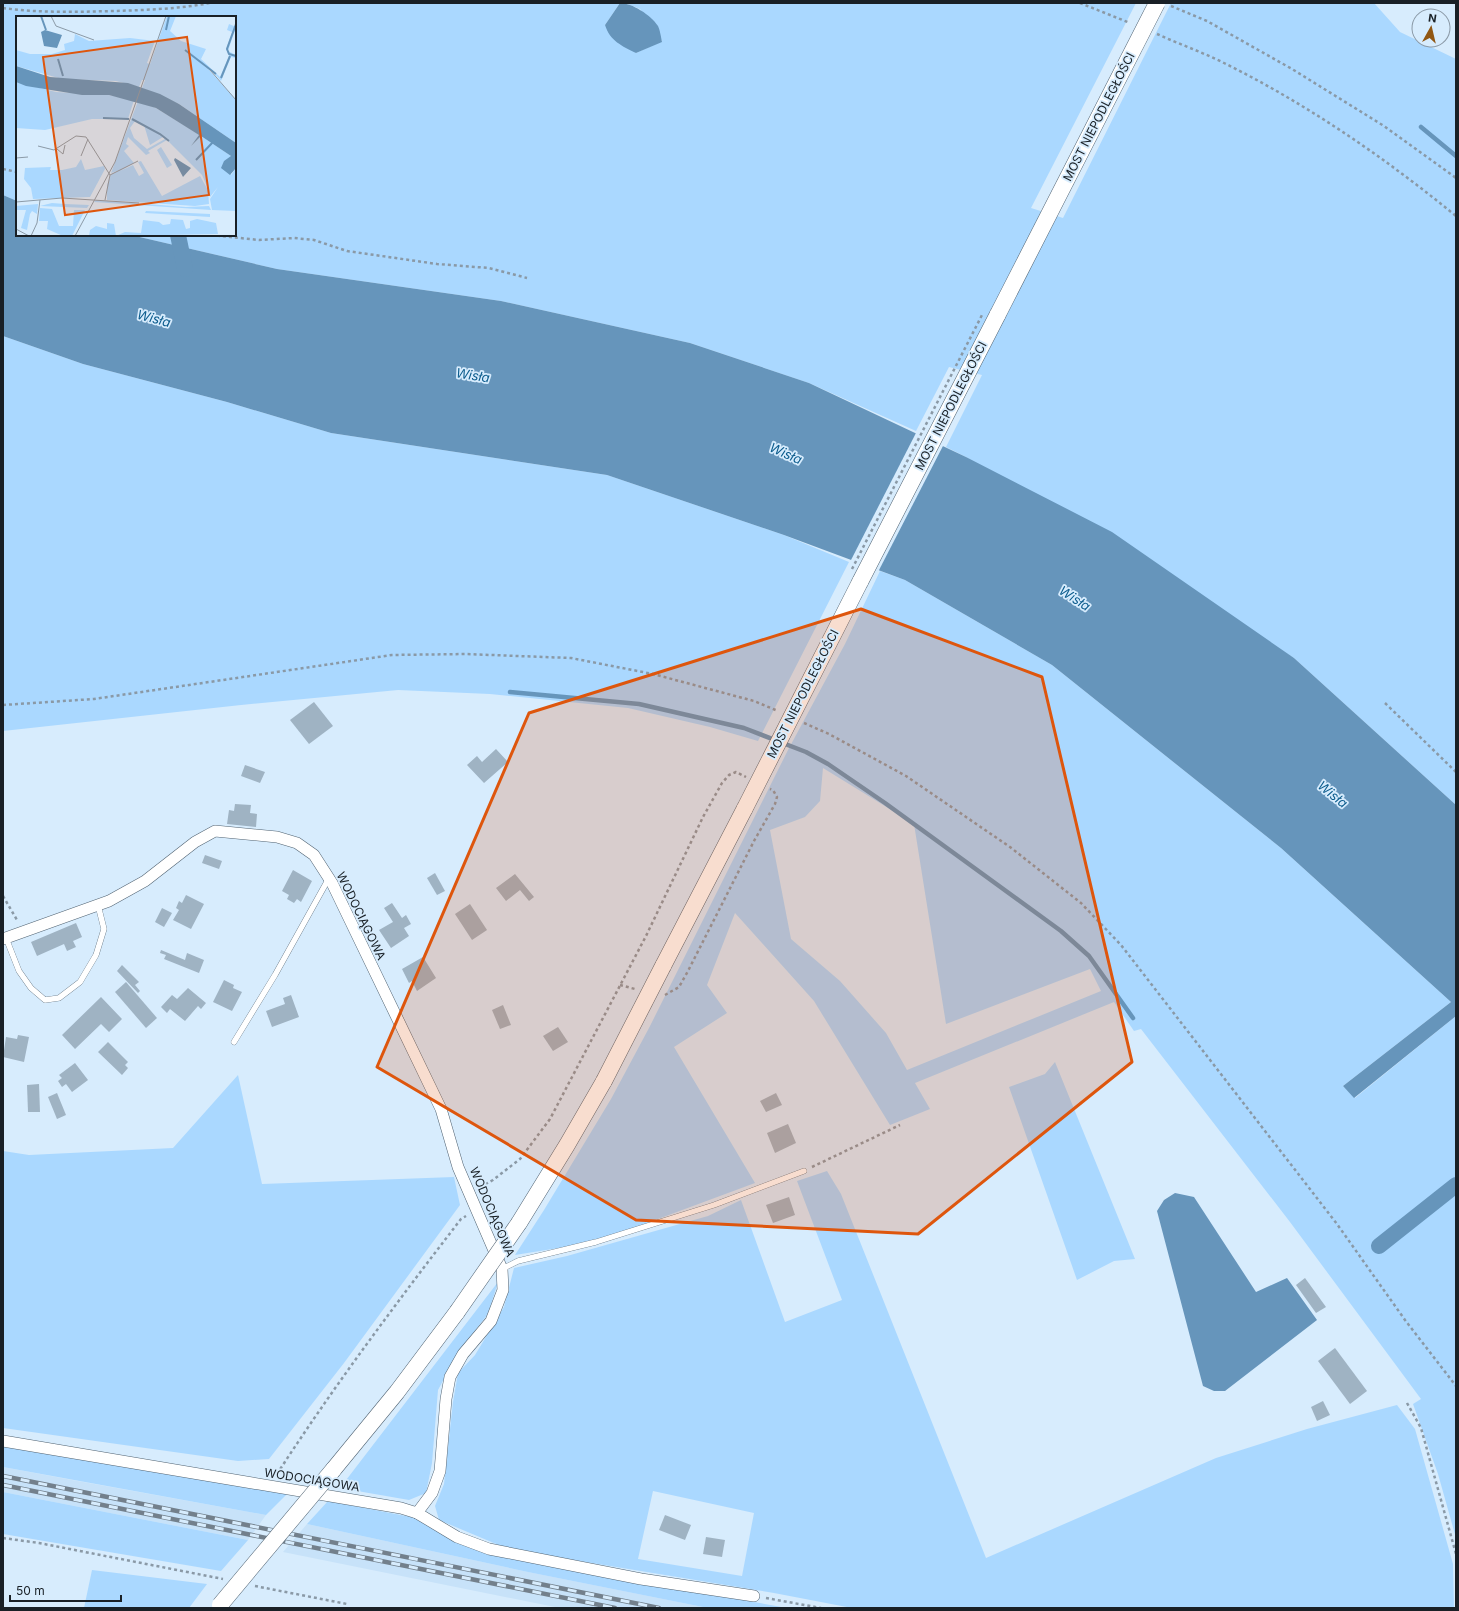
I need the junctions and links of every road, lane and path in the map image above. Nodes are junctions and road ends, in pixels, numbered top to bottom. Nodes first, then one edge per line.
1 (210, 3) edge
2 (1080, 3) edge
3 (1157, 3) edge
4 (1165, 3) edge
5 (3, 8) edge
6 (1132, 22) dead end
7 (1137, 26) dead end
8 (1128, 28) dead end
9 (1151, 32) dead end
10 (3, 169) edge
11 (16, 172) edge
12 (1456, 178) edge
13 (1456, 216) edge
14 (221, 236) edge
15 (527, 278) dead end
16 (982, 315) dead end
17 (852, 570) dead end
18 (1385, 703) dead end
19 (3, 705) edge
20 (782, 705) dead end
21 (802, 722) dead end
22 (1456, 772) edge
23 (747, 775) dead end
24 (743, 782) dead end
25 (329, 878) junction
26 (3, 896) edge
27 (98, 905) junction
28 (24, 931) junction
29 (4, 938) edge
30 (234, 1042) dead end
31 (900, 1125) dead end
32 (804, 1171) joint
33 (477, 1209) junction
34 (502, 1269) junction
35 (1456, 1386) edge
36 (1407, 1403) dead end
37 (3, 1440) edge
38 (269, 1487) junction
39 (417, 1513) junction
40 (3, 1538) edge
41 (1456, 1554) edge
42 (224, 1580) dead end
43 (255, 1586) dead end
44 (754, 1596) joint
45 (347, 1604) dead end
46 (219, 1607) edge
47 (821, 1608) edge

1 - 5 path
2 - 7 path
3 - 46 main road, MOST NIEPODLEGŁOŚCI, bridge
4 - 12 path
6 - 8 path
9 - 13 path
10 - 11 path
14 - 15 path
16 - 17 path, bridge
18 - 22 path
19 - 20 path
21 - 35 path
23 - 24 path
25 - 27 street, WODOCIĄGOWA
25 - 30 lane
25 - 33 street, WODOCIĄGOWA
26 - 28 path
27 - 28 street, WODOCIĄGOWA
27 - 29 lane
28 - 29 street, WODOCIĄGOWA
31 - 32 path
32 - 34 lane
33 - 34 street, WODOCIĄGOWA
33 - 38 path
34 - 39 street, WODOCIĄGOWA
36 - 41 path
37 - 38 street, WODOCIĄGOWA
38 - 39 street, WODOCIĄGOWA
39 - 44 street
40 - 42 path
43 - 45 path
44 - 47 path

